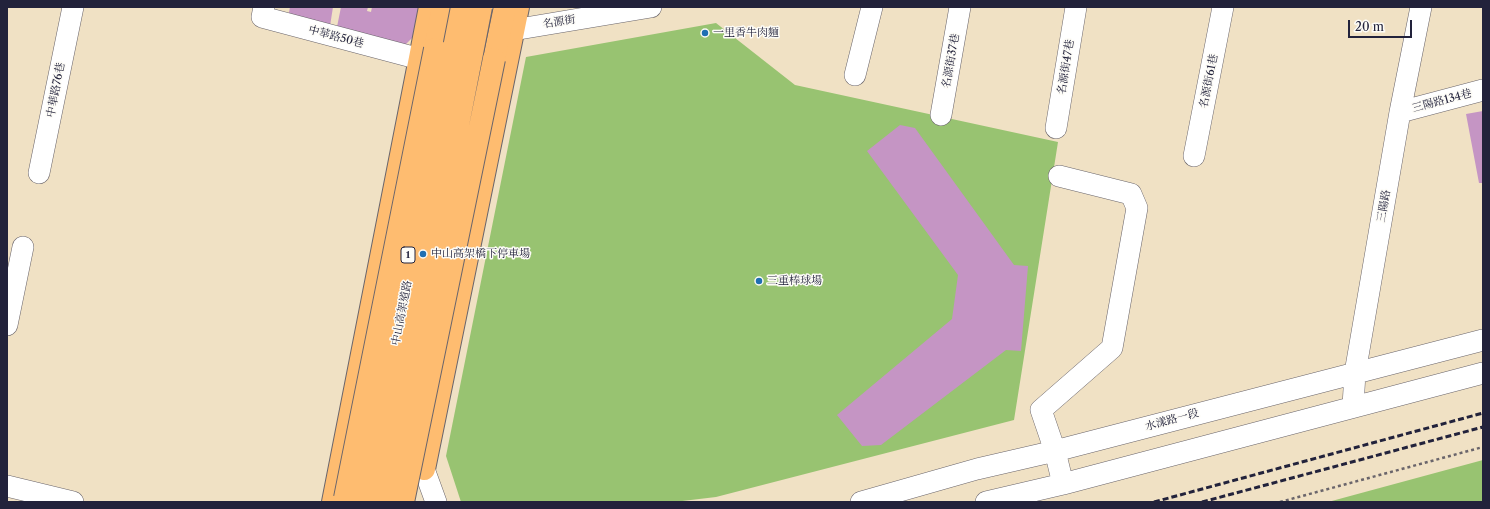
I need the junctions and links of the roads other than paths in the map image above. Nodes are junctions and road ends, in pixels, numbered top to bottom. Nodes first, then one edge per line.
1 (73, 7) edge
2 (264, 7) edge
3 (430, 7) edge
4 (443, 7) edge
5 (454, 7) edge
6 (462, 7) edge
7 (481, 7) edge
8 (497, 7) edge
9 (505, 7) edge
10 (518, 7) edge
11 (652, 7) edge
12 (872, 7) edge
13 (960, 7) edge
14 (1076, 7) edge
15 (1223, 7) edge
16 (1420, 7) edge
17 (513, 30) junction
18 (428, 54) junction
19 (855, 75) dead end
20 (1483, 90) edge
21 (1400, 112) junction
22 (941, 114) dead end
23 (1056, 128) dead end
24 (1194, 156) dead end
25 (39, 173) dead end
26 (1059, 176) dead end
27 (23, 247) dead end
28 (7, 325) edge
29 (1483, 340) edge
30 (1354, 373) junction
31 (1483, 373) edge
32 (417, 393) junction
33 (1353, 406) junction
34 (1055, 451) junction
35 (424, 469) junction
36 (1063, 484) junction
37 (7, 486) edge
38 (73, 502) edge
39 (333, 502) edge
40 (345, 502) edge
41 (357, 502) edge
42 (365, 502) edge
43 (387, 502) edge
44 (395, 502) edge
45 (403, 502) edge
46 (436, 502) edge
47 (861, 502) edge
48 (986, 502) edge

1 - 25 street, 中華路76巷
2 - 18 street, 中華路50巷
3 - 18 main road, 1
4 - 18 main road, 1
5 - 41 main road, 1
6 - 42 main road, 中山高架道路 / 1, bridge
7 - 43 main road, 中山高架道路 / 1, bridge
8 - 32 main road
9 - 45 main road, bridge
10 - 17 main road
11 - 17 street, 名源街
12 - 19 street
13 - 22 street, 名源街37巷
14 - 23 street, 名源街47巷
15 - 24 street, 名源街61巷
16 - 21 street, 三陽路
17 - 35 main road
18 - 39 main road, 1
18 - 40 main road, 1, bridge
20 - 21 street, 三陽路134巷
21 - 30 street, 三陽路
26 - 34 street
27 - 28 street
29 - 30 street, 水漾路一段
30 - 33 street, 三陽路
30 - 34 street, 水漾路一段
31 - 33 street
32 - 35 street
32 - 44 main road
33 - 36 street
34 - 36 street
34 - 47 street, 水漾路一段
35 - 46 street
36 - 48 street
37 - 38 street

